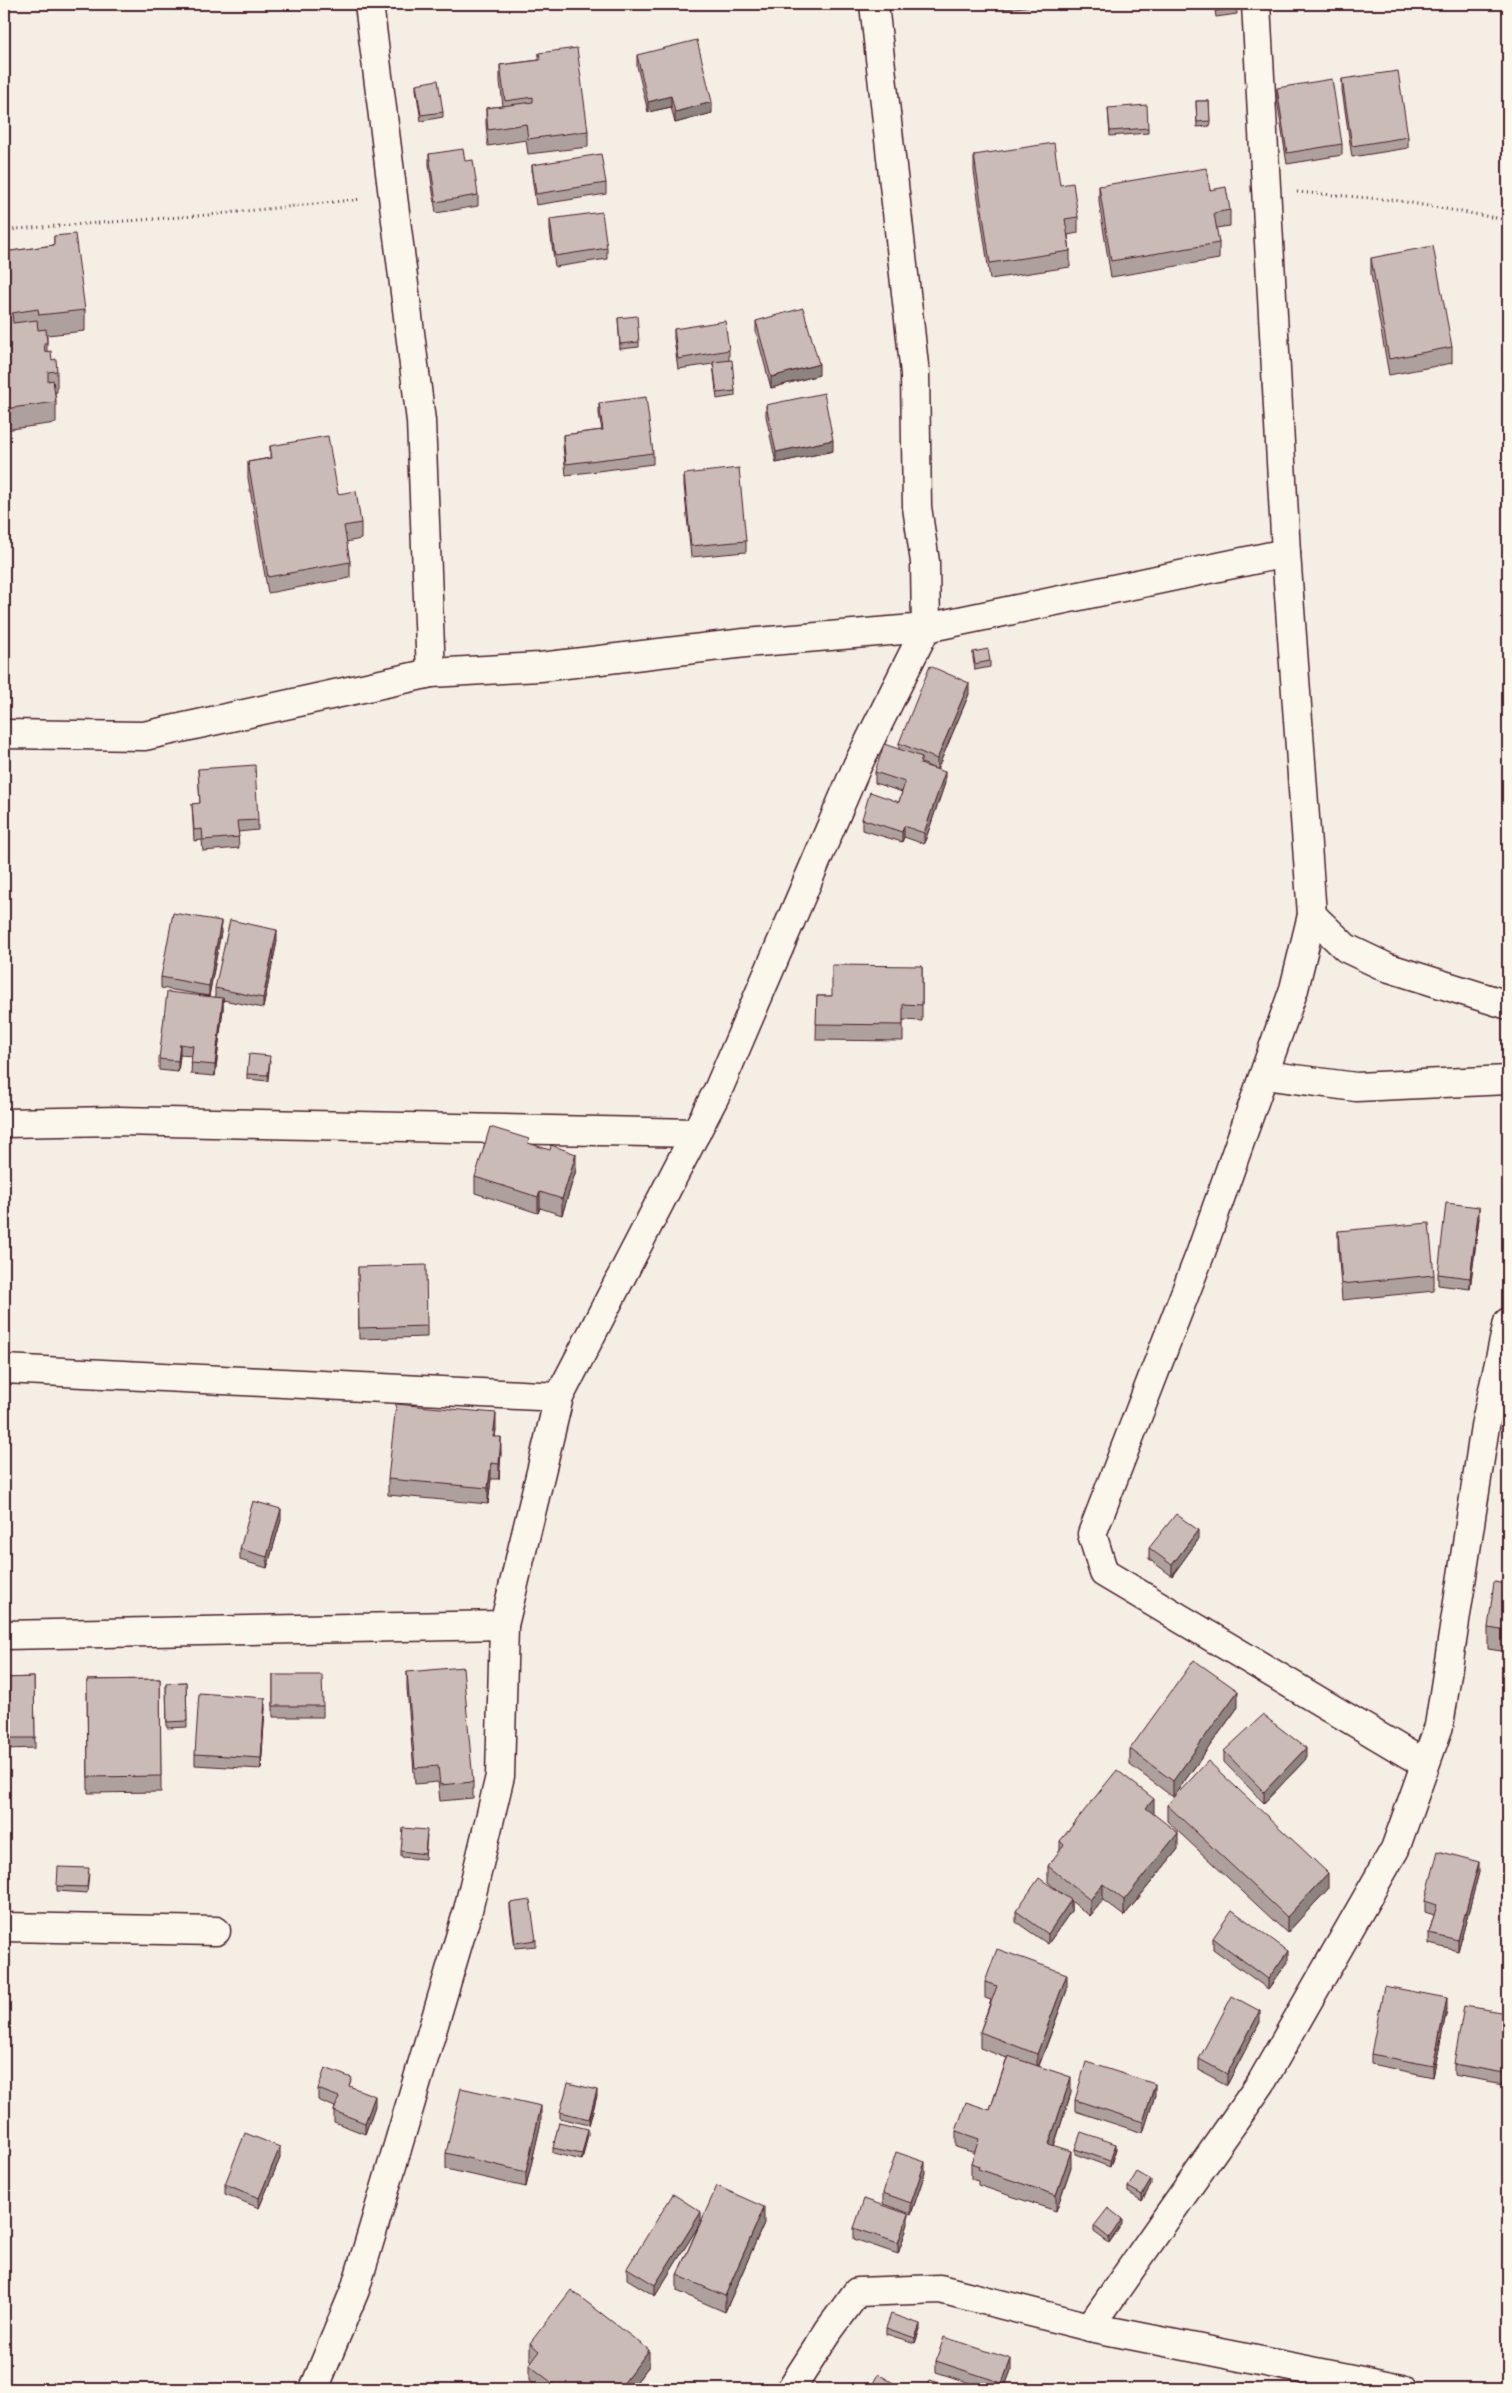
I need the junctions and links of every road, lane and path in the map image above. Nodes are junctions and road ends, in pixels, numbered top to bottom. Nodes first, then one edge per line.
1 (369, 4) edge
2 (874, 4) edge
3 (1259, 4) edge
4 (1266, 193) junction
5 (393, 196) junction
6 (1508, 220) edge
7 (4, 233) edge
8 (1286, 554) junction
9 (926, 628) junction
10 (431, 673) junction
11 (4, 734) edge
12 (1312, 915) junction
13 (1508, 1005) edge
14 (1264, 1075) junction
15 (1508, 1080) edge
16 (4, 1123) edge
17 (696, 1133) junction
18 (1508, 1322) edge
19 (4, 1370) edge
20 (559, 1397) junction
21 (504, 1626) junction
22 (4, 1635) edge
23 (1426, 1764) junction
24 (4, 1927) edge
25 (216, 1931) dead end
26 (1090, 2326) junction
27 (314, 2389) edge
28 (792, 2389) edge
29 (1402, 2389) edge

1 - 5 street
2 - 9 street
3 - 4 street
4 - 6 path
4 - 8 street
5 - 7 path
5 - 10 street
8 - 9 street
8 - 12 street
9 - 10 street
9 - 17 street
10 - 11 street
12 - 13 street
12 - 14 street
14 - 15 street
14 - 23 street
16 - 17 street
17 - 20 street
18 - 23 street
19 - 20 street
20 - 21 street
21 - 22 street
21 - 27 street
23 - 26 street
24 - 25 street
26 - 28 street
26 - 29 street

